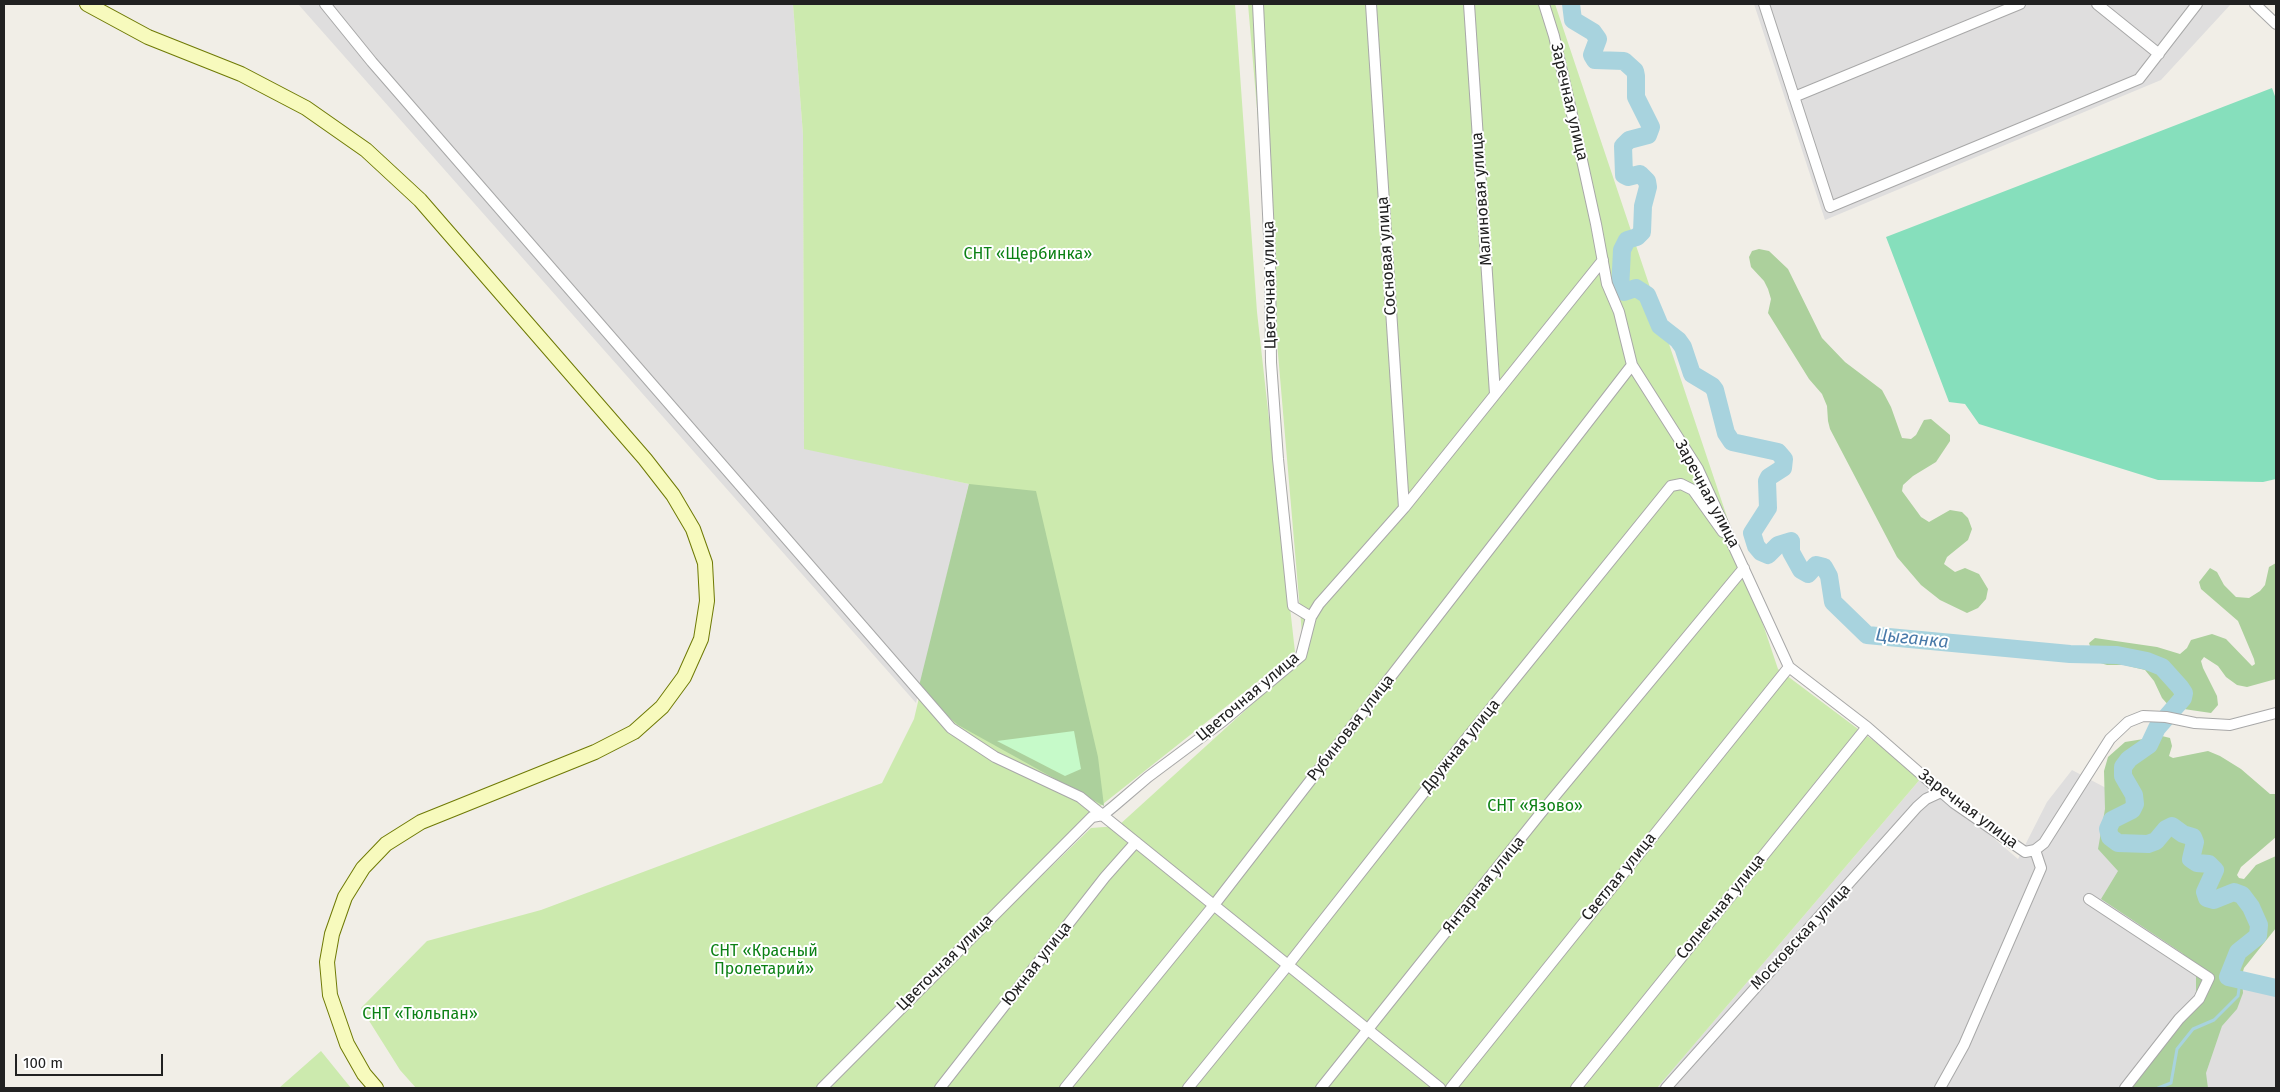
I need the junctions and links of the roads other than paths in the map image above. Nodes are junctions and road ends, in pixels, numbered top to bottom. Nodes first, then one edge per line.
1 (88, 4) edge
2 (325, 4) edge
3 (1258, 4) edge
4 (1371, 4) edge
5 (1469, 4) edge
6 (1544, 4) edge
7 (1764, 4) edge
8 (2020, 4) edge
9 (2096, 4) edge
10 (2197, 4) edge
11 (2255, 4) edge
12 (2276, 24) edge
13 (2159, 54) junction
14 (1794, 97) junction
15 (1603, 260) junction
16 (1632, 365) junction
17 (1495, 394) junction
18 (1404, 508) junction
19 (1739, 556) junction
20 (1744, 568) junction
21 (1311, 617) junction
22 (1789, 667) junction
23 (2276, 713) edge
24 (1867, 727) junction
25 (1941, 792) junction
26 (1103, 814) junction
27 (1136, 842) junction
28 (2030, 851) junction
29 (2089, 899) dead end
30 (1214, 905) junction
31 (1288, 965) junction
32 (1367, 1030) junction
33 (376, 1088) edge
34 (822, 1088) edge
35 (940, 1088) edge
36 (1065, 1088) edge
37 (1188, 1088) edge
38 (1321, 1088) edge
39 (1440, 1088) edge
40 (1451, 1088) edge
41 (1576, 1088) edge
42 (1666, 1088) edge
43 (1940, 1088) edge
44 (2125, 1088) edge

1 - 33 main road
2 - 26 street
3 - 21 street, Цветочная улица
4 - 18 street, Сосновая улица
5 - 17 street, Малиновая улица
6 - 15 street, Заречная улица
7 - 14 street
8 - 14 street
9 - 13 street
10 - 13 street
11 - 12 street
13 - 14 street
15 - 16 street, Заречная улица
15 - 17 street
16 - 19 street, Заречная улица
16 - 30 street, Рубиновая улица
17 - 18 street
18 - 21 street
19 - 20 street, Заречная улица
19 - 31 street, Дружная улица
20 - 22 street, Заречная улица
20 - 32 street, Янтарная улица
21 - 26 street, Цветочная улица
22 - 24 street, Заречная улица
22 - 40 street, Светлая улица
23 - 28 street
24 - 25 street, Заречная улица
24 - 41 street, Солнечная улица
25 - 28 street, Заречная улица
25 - 42 street, Московская улица
26 - 27 street
26 - 34 street, Цветочная улица
27 - 30 street
27 - 35 street, Южная улица
28 - 43 street
29 - 44 street
30 - 31 street
30 - 36 street, Рубиновая улица
31 - 32 street
31 - 37 street, Дружная улица
32 - 38 street, Янтарная улица
32 - 39 street

